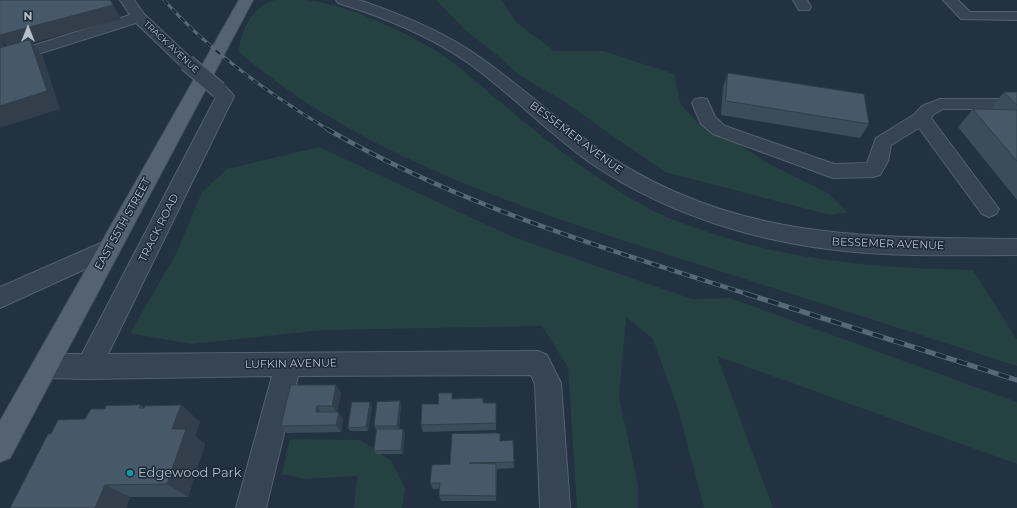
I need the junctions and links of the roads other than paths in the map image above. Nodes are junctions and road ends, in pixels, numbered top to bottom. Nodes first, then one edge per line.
1 (127, 0) edge
2 (246, 0) edge
3 (343, 0) edge
4 (950, 0) edge
5 (1015, 9) edge
6 (139, 17) junction
7 (0, 61) edge
8 (219, 90) joint
9 (701, 103) dead end
10 (1017, 104) edge
11 (921, 118) junction
12 (988, 209) dead end
13 (1017, 247) edge
14 (110, 248) junction
15 (0, 298) edge
16 (288, 364) junction
17 (45, 366) junction
18 (89, 367) junction
19 (0, 448) edge
20 (251, 508) edge
21 (555, 508) edge

1 - 6 street, TRACK AVENUE
2 - 14 main road, EAST 55TH STREET
3 - 13 street, BESSEMER AVENUE
4 - 5 street
6 - 7 street
6 - 8 street, TRACK AVENUE, bridge
8 - 18 street, TRACK ROAD
9 - 11 street
10 - 11 street
11 - 12 street
14 - 15 street
14 - 17 main road, EAST 55TH STREET
16 - 18 street, LUFKIN AVENUE
16 - 20 street
16 - 21 street, LUFKIN AVENUE
17 - 18 street, LUFKIN AVENUE
17 - 19 main road, EAST 55TH STREET

